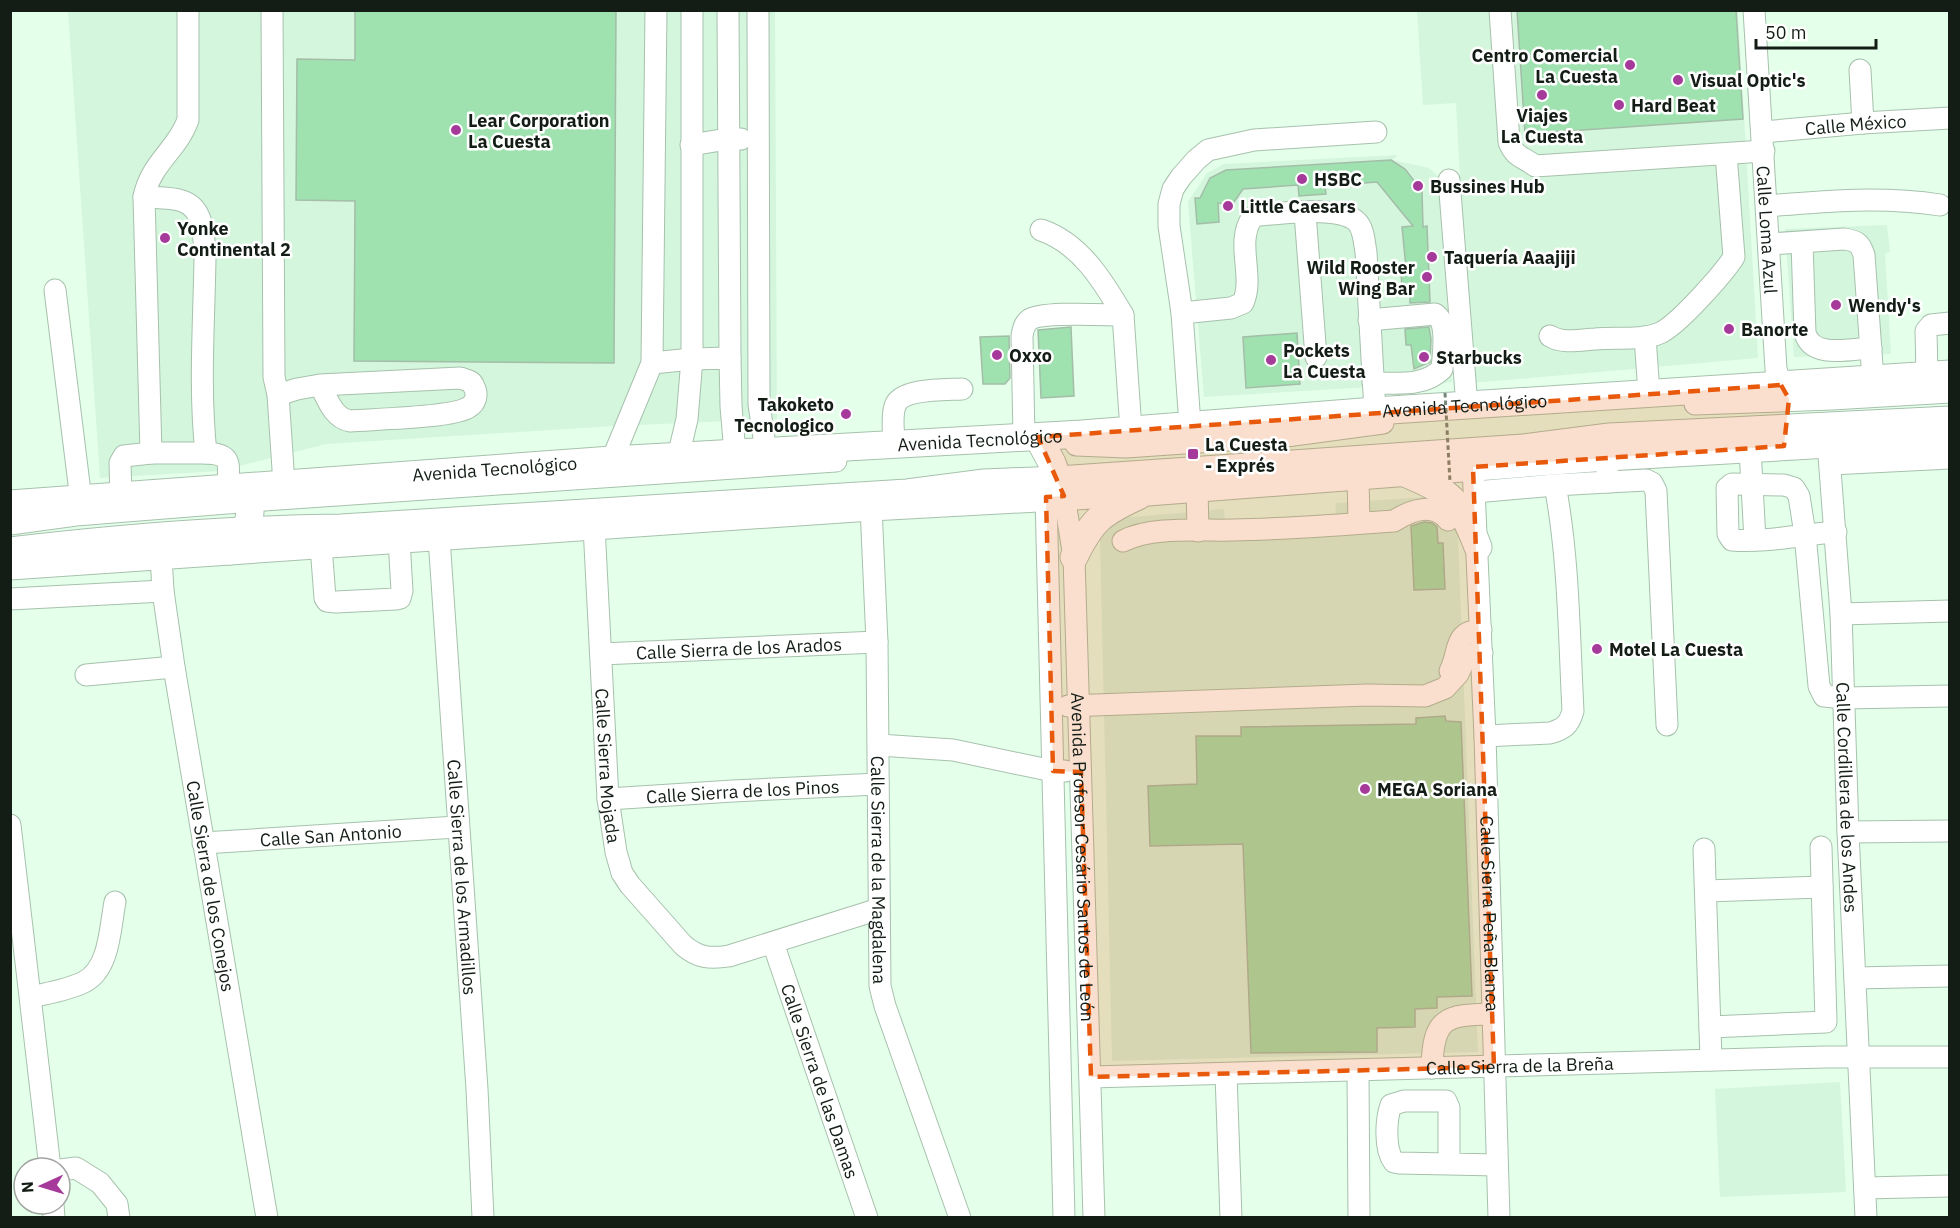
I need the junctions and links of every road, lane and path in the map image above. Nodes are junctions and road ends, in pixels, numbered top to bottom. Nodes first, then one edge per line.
1 (188, 10) edge
2 (272, 10) edge
3 (656, 10) edge
4 (692, 10) edge
5 (728, 10) edge
6 (758, 10) edge
7 (1500, 10) edge
8 (1754, 10) edge
9 (1860, 70) dead end
10 (1950, 118) edge
11 (1863, 123) junction
12 (1376, 132) dead end
13 (758, 139) junction
14 (727, 140) junction
15 (1763, 141) junction
16 (691, 145) junction
17 (1726, 154) junction
18 (1449, 180) dead end
19 (144, 197) junction
20 (1940, 205) dead end
21 (1767, 206) junction
22 (1305, 213) junction
23 (1041, 230) dead end
24 (1802, 243) junction
25 (1769, 244) junction
26 (55, 290) dead end
27 (1182, 313) junction
28 (1123, 315) junction
29 (1369, 320) junction
30 (1950, 323) edge
31 (1550, 336) dead end
32 (1645, 337) junction
33 (1871, 348) junction
34 (1316, 357) dead end
35 (692, 358) junction
36 (730, 358) junction
37 (652, 363) junction
38 (1938, 374) edge
39 (1873, 379) junction
40 (1373, 384) junction
41 (320, 385) junction
42 (962, 389) dead end
43 (1836, 390) junction
44 (1785, 392) junction
45 (1950, 392) edge
46 (1648, 393) junction
47 (278, 395) junction
48 (1456, 400) junction
49 (1374, 411) junction
50 (1950, 417) edge
51 (1190, 425) junction
52 (1131, 430) junction
53 (1787, 435) junction
54 (1950, 437) edge
55 (1035, 440) junction
56 (1829, 444) junction
57 (894, 445) junction
58 (1750, 449) junction
59 (766, 452) junction
60 (151, 453) junction
61 (206, 453) junction
62 (735, 453) junction
63 (678, 457) junction
64 (1950, 458) edge
65 (612, 460) junction
66 (1607, 470) junction
67 (1406, 474) junction
68 (1358, 476) junction
69 (1474, 480) junction
70 (1450, 482) dead end
71 (284, 484) junction
72 (1751, 484) junction
73 (1555, 485) junction
74 (1197, 488) junction
75 (1056, 490) junction
76 (1148, 492) junction
77 (121, 496) junction
78 (81, 500) junction
79 (241, 501) junction
80 (10, 504) edge
81 (871, 507) junction
82 (1448, 520) dead end
83 (1359, 523) junction
84 (10, 524) edge
85 (594, 526) junction
86 (1198, 531) junction
87 (1836, 532) junction
88 (1805, 534) junction
89 (439, 538) junction
90 (399, 540) junction
91 (1124, 542) dead end
92 (321, 546) junction
93 (1478, 547) junction
94 (10, 548) edge
95 (230, 551) junction
96 (161, 556) junction
97 (1074, 557) junction
98 (10, 566) edge
99 (163, 591) junction
100 (10, 599) edge
101 (1950, 611) edge
102 (1840, 614) junction
103 (1481, 630) junction
104 (877, 642) junction
105 (1482, 653) junction
106 (601, 654) junction
107 (174, 667) junction
108 (86, 675) dead end
109 (1402, 696) junction
110 (1950, 696) edge
111 (1844, 698) junction
112 (1080, 705) junction
113 (1052, 706) junction
114 (1667, 725) dead end
115 (1485, 736) junction
116 (879, 746) junction
117 (1053, 771) junction
118 (1081, 772) junction
119 (878, 784) junction
120 (608, 799) junction
121 (10, 825) edge
122 (457, 827) junction
123 (1950, 831) edge
124 (1848, 832) junction
125 (203, 843) junction
126 (1821, 847) dead end
127 (1704, 849) dead end
128 (1822, 887) junction
129 (1706, 891) junction
130 (115, 902) dead end
131 (879, 909) junction
132 (16, 925) edge
133 (773, 943) junction
134 (1950, 976) edge
135 (1855, 978) junction
136 (31, 997) junction
137 (1492, 1014) junction
138 (1826, 1022) junction
139 (1710, 1027) junction
140 (1825, 1057) junction
141 (1858, 1057) junction
142 (1950, 1057) edge
143 (1711, 1060) junction
144 (1494, 1067) junction
145 (1432, 1068) junction
146 (1358, 1071) junction
147 (1226, 1074) junction
148 (1091, 1077) junction
149 (49, 1156) edge
150 (1449, 1164) dead end
151 (1497, 1165) junction
152 (72, 1168) edge
153 (1950, 1186) edge
154 (1865, 1188) junction
155 (119, 1218) edge
156 (267, 1218) edge
157 (483, 1218) edge
158 (867, 1218) edge
159 (960, 1218) edge
160 (1064, 1218) edge
161 (1094, 1218) edge
162 (1231, 1218) edge
163 (1359, 1218) edge
164 (1499, 1218) edge
165 (1866, 1218) edge

1 - 19 street
2 - 47 street
3 - 37 street
4 - 16 street
5 - 14 street
6 - 13 street
7 - 17 street, Calle México
8 - 15 street, Calle Loma Azul
9 - 11 street
10 - 11 street, Calle México
11 - 15 street, Calle México
12 - 27 street
13 - 14 street
13 - 59 street
14 - 16 street
14 - 36 street
15 - 17 street, Calle México
15 - 21 street, Calle Loma Azul
16 - 35 street
17 - 32 street
18 - 48 street
19 - 60 street
19 - 61 street
20 - 21 street
21 - 25 street, Calle Loma Azul
22 - 27 street
22 - 29 street
22 - 34 street
23 - 28 street
24 - 25 street
24 - 33 street
24 - 33 street
25 - 44 street, Calle Loma Azul
26 - 78 street
27 - 51 street
28 - 52 street
28 - 55 street
29 - 40 street
29 - 40 street
30 - 38 street
31 - 32 street
32 - 46 street
33 - 39 street
35 - 36 street
35 - 37 street
35 - 63 street
36 - 62 street
37 - 65 street
38 - 39 main road, Avenida Tecnológico
39 - 43 main road, Avenida Tecnológico
40 - 49 street
41 - 41 street
41 - 47 street
42 - 57 street
43 - 44 main road, Avenida Tecnológico
43 - 45 street
43 - 56 street, Calle Cordillera de los Andes
44 - 46 main road, Avenida Tecnológico
44 - 53 street, Calle Loma Azul
44 - 55 street
46 - 48 main road, Avenida Tecnológico
47 - 71 street
48 - 49 main road, Avenida Tecnológico
48 - 70 path, bridge
49 - 51 main road, Avenida Tecnológico
50 - 56 street
51 - 52 main road, Avenida Tecnológico
52 - 55 main road, Avenida Tecnológico
53 - 56 main road
53 - 58 main road
53 - 75 street
54 - 56 main road
55 - 57 main road, Avenida Tecnológico
55 - 75 main road
55 - 79 street
56 - 64 street
56 - 87 street, Calle Cordillera de los Andes
57 - 59 main road, Avenida Tecnológico
58 - 66 main road
58 - 72 street
59 - 62 main road, Avenida Tecnológico
60 - 61 street
60 - 77 street
61 - 79 street
62 - 63 main road, Avenida Tecnológico
63 - 65 main road, Avenida Tecnológico
65 - 71 main road, Avenida Tecnológico
66 - 69 main road
66 - 73 street
66 - 114 street
67 - 68 main road
67 - 69 main road
67 - 93 main road
68 - 74 main road
68 - 83 street
69 - 73 street
69 - 93 street, Calle Sierra Peña Blanca
71 - 79 main road, Avenida Tecnológico
72 - 88 street
72 - 88 street
73 - 115 street
74 - 76 main road
74 - 86 street
75 - 76 main road
75 - 79 street
75 - 81 main road
75 - 97 street, Avenida Profesor Cesário Santos de León
75 - 113 street, Avenida Profesor Cesário Santos de León
76 - 97 main road
77 - 78 main road, Avenida Tecnológico
77 - 79 main road, Avenida Tecnológico
78 - 80 main road, Avenida Tecnológico
79 - 84 street
79 - 94 street
79 - 95 main road
81 - 85 main road
81 - 104 street, Calle Sierra de la Magdalena
82 - 83 street
83 - 86 street
85 - 89 main road
85 - 106 street, Calle Sierra Mojada
86 - 91 street
87 - 88 street
87 - 102 street, Calle Cordillera de los Andes
88 - 111 street
89 - 90 main road
89 - 122 street, Calle Sierra de los Armadillos
90 - 92 main road
90 - 92 street
92 - 95 main road
93 - 103 street, Calle Sierra Peña Blanca
95 - 96 main road
96 - 98 main road
96 - 99 street, Calle Sierra de los Conejos
97 - 112 street, Avenida Profesor Cesário Santos de León
99 - 100 street
99 - 107 street, Calle Sierra de los Conejos
101 - 102 street
102 - 111 street, Calle Cordillera de los Andes
103 - 105 street, Calle Sierra Peña Blanca
103 - 109 street
104 - 106 street, Calle Sierra de los Arados
104 - 116 street, Calle Sierra de la Magdalena
105 - 109 street
105 - 115 street, Calle Sierra Peña Blanca
106 - 120 street, Calle Sierra Mojada
107 - 108 street
107 - 125 street, Calle Sierra de los Conejos
109 - 112 street
110 - 111 street
111 - 124 street, Calle Cordillera de los Andes
112 - 113 street
112 - 118 street, Avenida Profesor Cesário Santos de León
113 - 117 street, Avenida Profesor Cesário Santos de León
115 - 137 street, Calle Sierra Peña Blanca
116 - 117 street
116 - 119 street, Calle Sierra de la Magdalena
117 - 118 street
117 - 160 street, Avenida Profesor Cesário Santos de León
118 - 148 street, Avenida Profesor Cesário Santos de León
119 - 120 street, Calle Sierra de los Pinos
119 - 131 street, Calle Sierra de la Magdalena
120 - 133 street, Calle Sierra Mojada
121 - 132 street
122 - 125 street, Calle San Antonio
122 - 157 street, Calle Sierra de los Armadillos
123 - 124 street
124 - 135 street, Calle Cordillera de los Andes
125 - 156 street, Calle Sierra de los Conejos
126 - 128 street
127 - 129 street
128 - 129 street
128 - 138 street
129 - 139 street
130 - 136 street
131 - 133 street
131 - 159 street, Calle Sierra de la Magdalena
132 - 136 street
133 - 158 street, Calle Sierra de las Damas
134 - 135 street
135 - 141 street, Calle Cordillera de los Andes
136 - 149 street
137 - 144 street, Calle Sierra Peña Blanca
137 - 145 street
138 - 139 street
138 - 140 street
139 - 143 street
140 - 141 street, Calle Sierra de la Breña
140 - 143 street, Calle Sierra de la Breña
141 - 142 street, Calle Sierra de la Breña
141 - 154 street, Calle Cordillera de los Andes
143 - 144 street, Calle Sierra de la Breña
144 - 145 street, Calle Sierra de la Breña
144 - 151 street, Calle Sierra Peña Blanca
145 - 146 street, Calle Sierra de la Breña
146 - 147 street, Calle Sierra de la Breña
146 - 163 street
147 - 148 street, Calle Sierra de la Breña
147 - 162 street
148 - 161 street, Avenida Profesor Cesário Santos de León
150 - 151 street
151 - 164 street, Calle Sierra Peña Blanca
152 - 155 street
153 - 154 street
154 - 165 street, Calle Cordillera de los Andes

